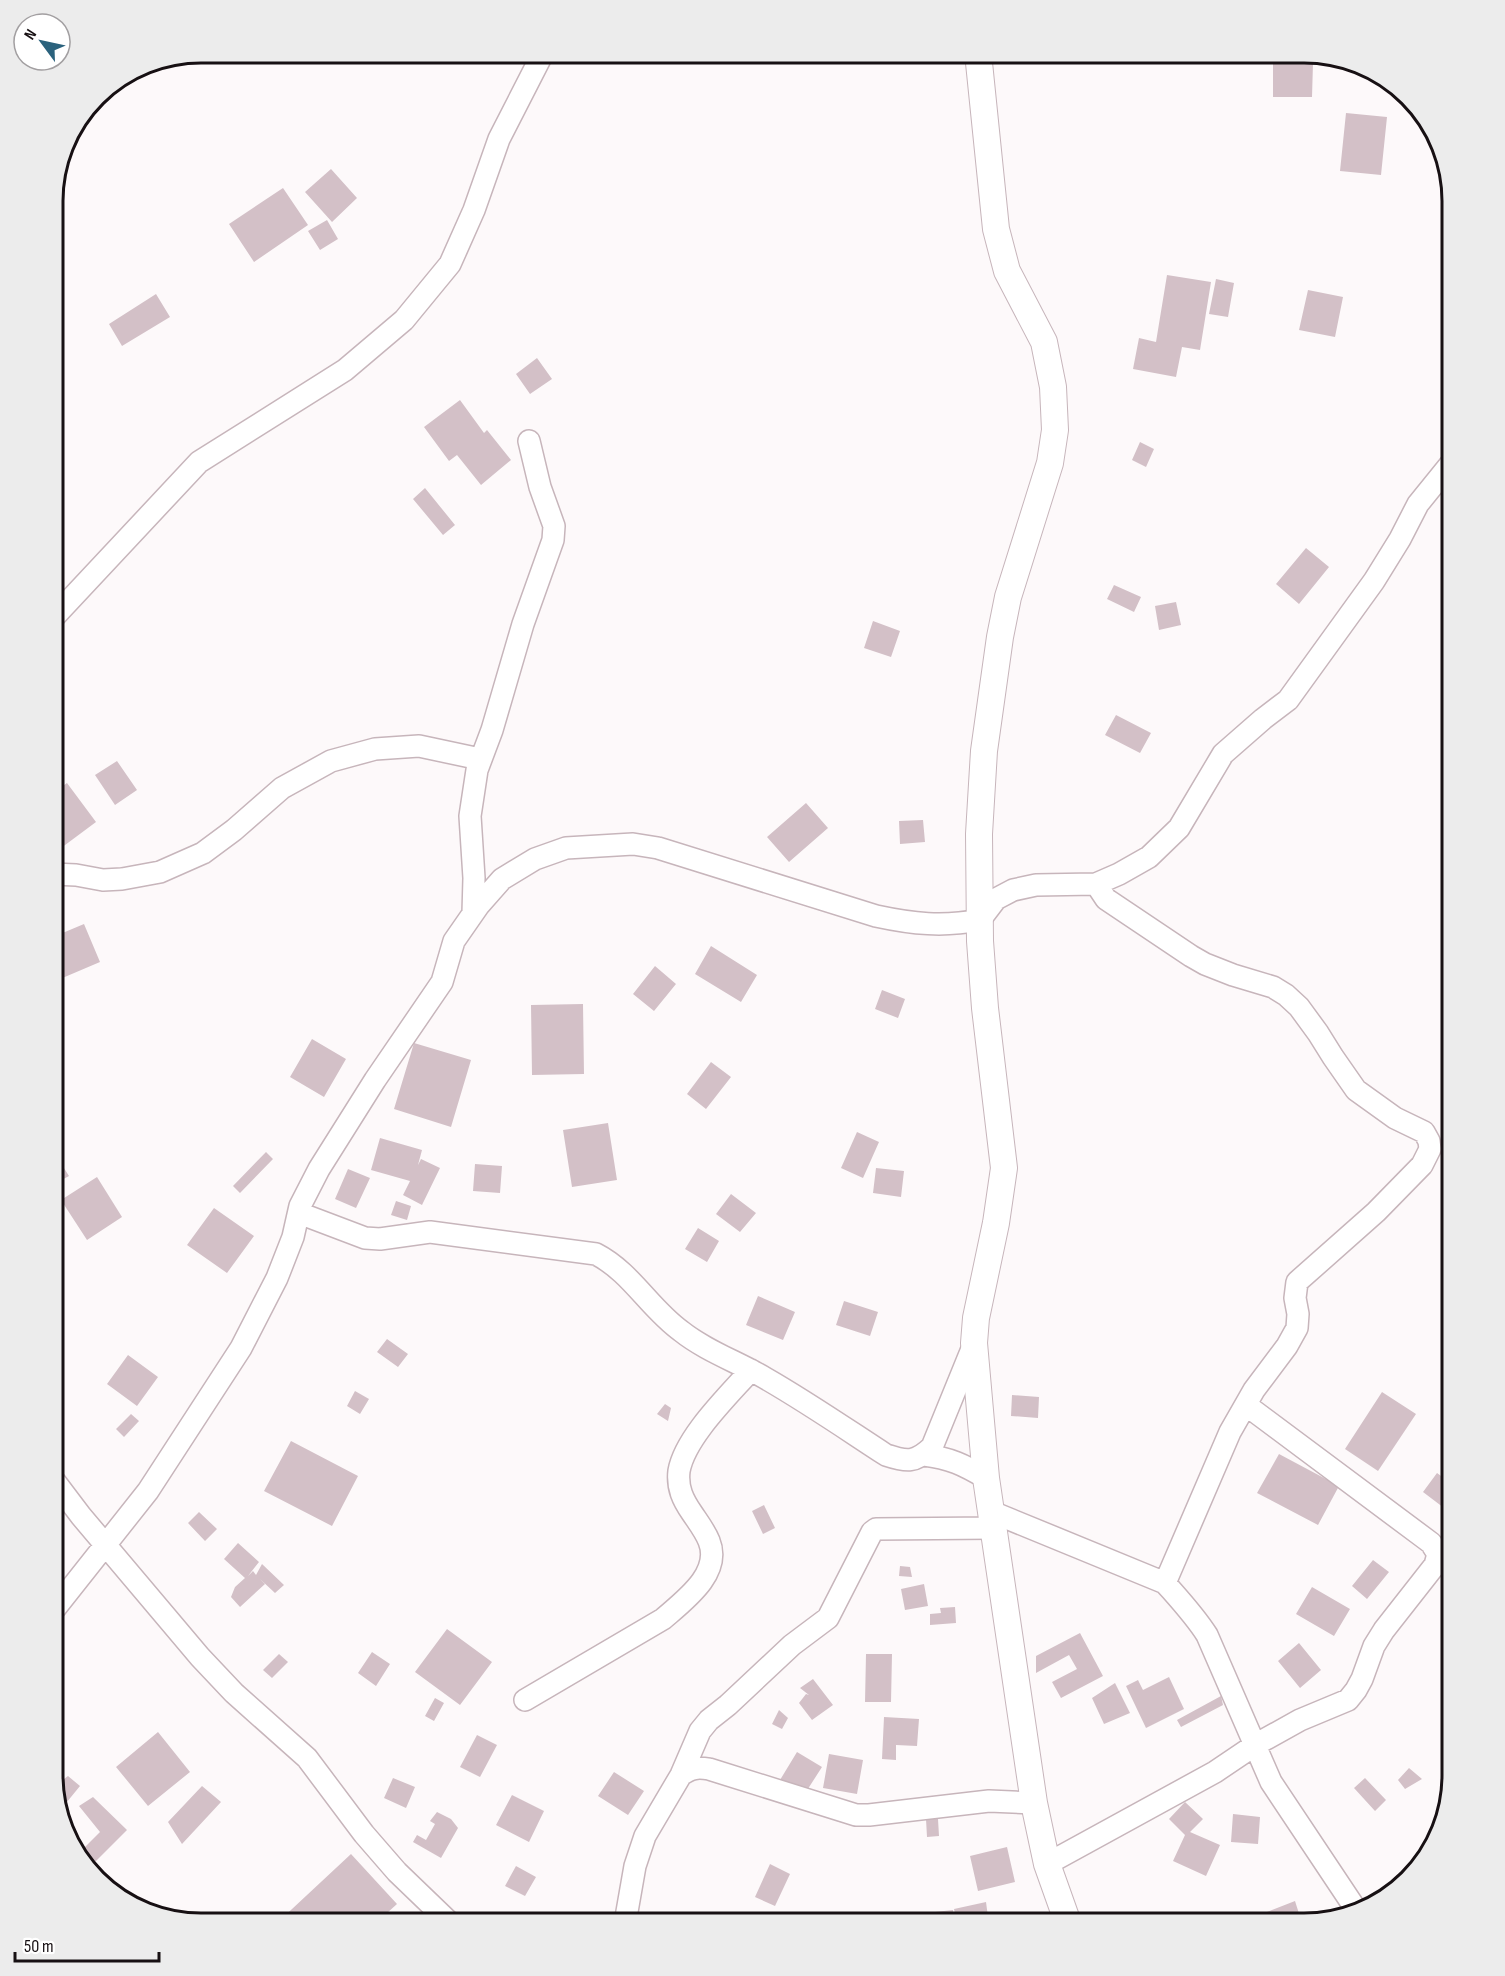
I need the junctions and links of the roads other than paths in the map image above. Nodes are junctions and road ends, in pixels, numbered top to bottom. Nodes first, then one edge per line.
1 (538, 63) edge
2 (979, 63) edge
3 (529, 441) dead end
4 (1442, 474) edge
5 (63, 607) edge
6 (480, 759) junction
7 (63, 874) edge
8 (1096, 884) junction
9 (473, 913) junction
10 (980, 920) junction
11 (299, 1213) junction
12 (974, 1343) junction
13 (752, 1370) junction
14 (1246, 1405) junction
15 (924, 1455) junction
16 (986, 1478) junction
17 (63, 1493) edge
18 (993, 1520) junction
19 (105, 1545) junction
20 (1164, 1583) junction
21 (63, 1597) edge
22 (525, 1700) dead end
23 (1255, 1745) junction
24 (681, 1775) junction
25 (1034, 1803) junction
26 (1047, 1864) junction
27 (1352, 1904) edge
28 (440, 1913) edge
29 (627, 1913) edge
30 (1064, 1913) edge

1 - 5 street
2 - 10 street
3 - 6 street
4 - 8 street
6 - 7 street
6 - 9 street
8 - 10 street
8 - 14 street
9 - 10 street
9 - 11 street
10 - 12 street
11 - 13 street
11 - 19 street
12 - 15 street
12 - 16 street
13 - 15 street
13 - 22 street
14 - 20 street
14 - 23 street
15 - 16 street
16 - 18 street
17 - 19 street
18 - 20 street
18 - 24 street
18 - 25 street
19 - 21 street
19 - 28 street
20 - 23 street
23 - 26 street
23 - 27 street
24 - 25 street
24 - 29 street
25 - 26 street
26 - 30 street

